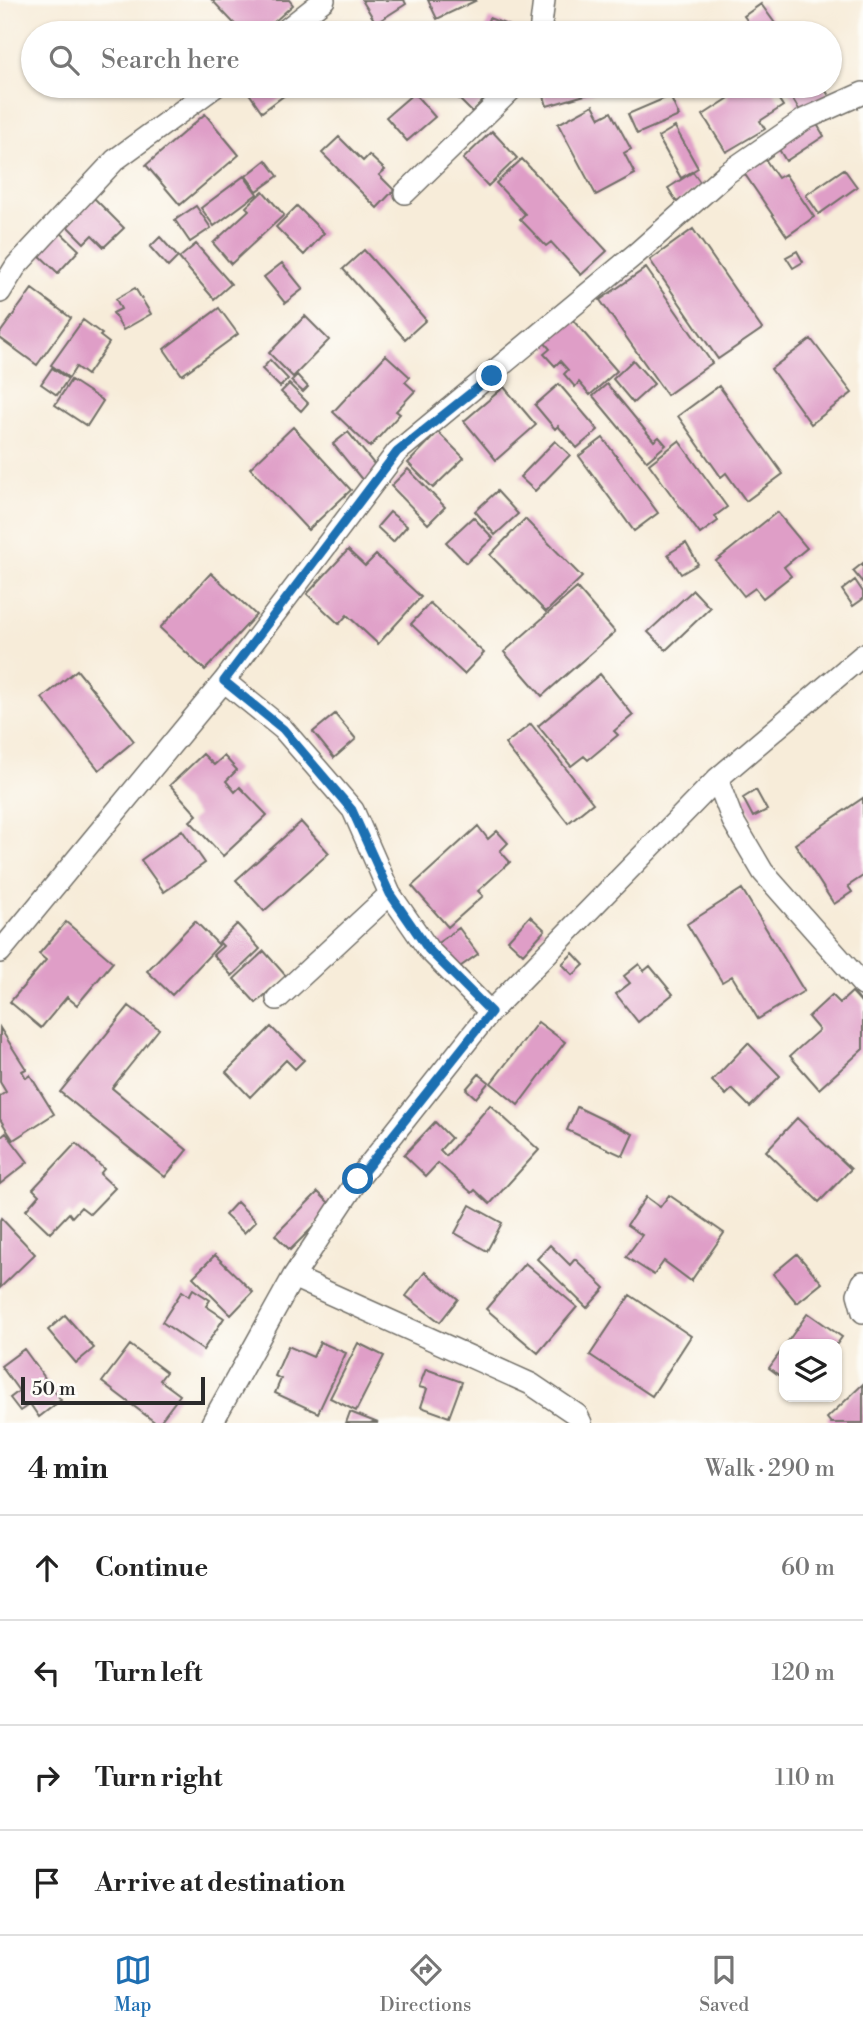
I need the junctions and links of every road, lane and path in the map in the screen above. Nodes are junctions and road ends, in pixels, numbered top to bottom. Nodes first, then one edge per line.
1 (324, 0) edge
2 (544, 0) edge
3 (297, 21) edge
4 (541, 21) edge
5 (863, 93) edge
6 (199, 98) edge
7 (503, 98) edge
8 (405, 192) dead end
9 (0, 292) edge
10 (863, 655) edge
11 (224, 681) junction
12 (717, 779) junction
13 (390, 894) junction
14 (0, 952) edge
15 (863, 985) edge
16 (277, 999) dead end
17 (491, 1012) junction
18 (293, 1278) junction
19 (863, 1282) edge
20 (863, 1312) edge
21 (212, 1423) edge
22 (581, 1423) edge

1 - 3 street
2 - 4 street
5 - 11 street
6 - 9 street
7 - 8 street
10 - 12 street
11 - 13 street
11 - 14 street
12 - 15 street
12 - 17 street
13 - 16 street
13 - 17 street
17 - 18 street
18 - 21 street
18 - 22 street
19 - 20 street

